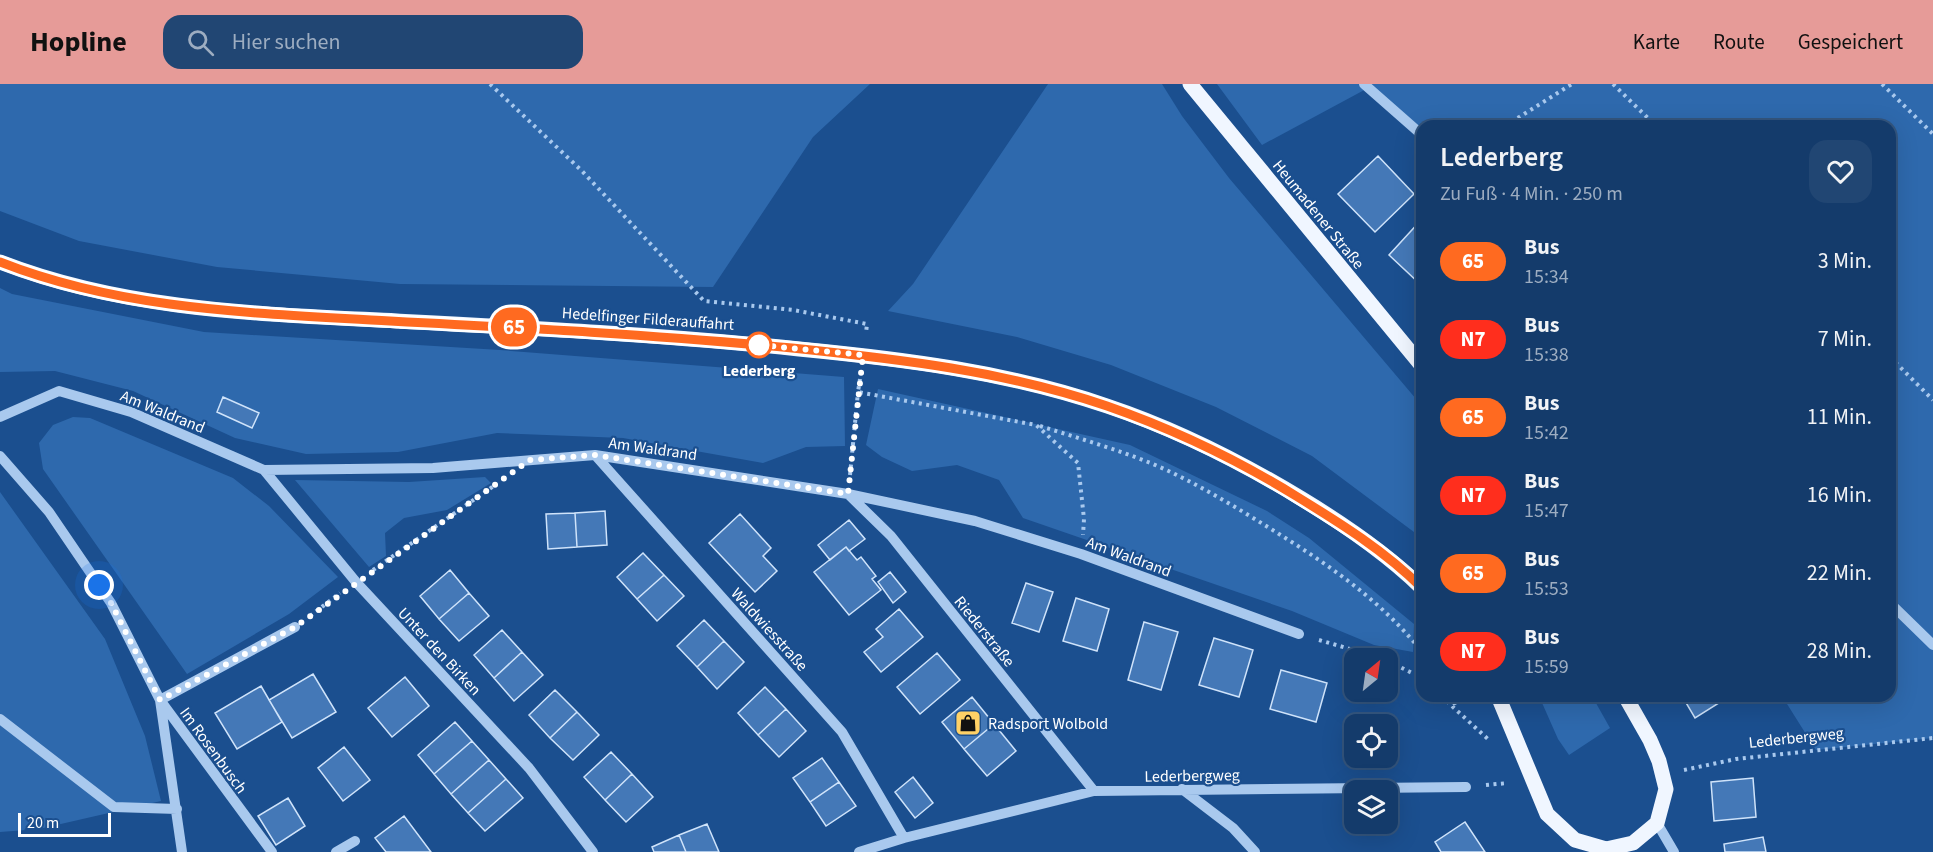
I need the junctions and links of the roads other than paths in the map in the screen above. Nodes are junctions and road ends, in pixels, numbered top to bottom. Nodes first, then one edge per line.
1 (1190, 84) edge
2 (1364, 84) edge
3 (1416, 130) edge
4 (0, 262) edge
5 (1416, 359) edge
6 (0, 417) edge
7 (595, 455) junction
8 (0, 456) edge
9 (264, 470) junction
10 (848, 494) junction
11 (1416, 582) edge
12 (1896, 609) edge
13 (295, 627) road end
14 (1299, 634) road end
15 (1933, 645) edge
16 (160, 700) junction
17 (1500, 702) edge
18 (1628, 702) edge
19 (0, 719) edge
20 (1466, 787) road end
21 (1182, 789) junction
22 (1094, 791) junction
23 (177, 809) junction
24 (1657, 824) junction
25 (904, 838) junction
26 (355, 841) dead end
27 (182, 852) edge
28 (272, 852) edge
29 (336, 852) edge
30 (593, 852) edge
31 (859, 852) edge
32 (1255, 852) edge
33 (1674, 852) edge

1 - 5 main road, Heumadener Straße
2 - 3 street
4 - 11 main road, Hedelfinger Filderauffahrt
6 - 9 street, Am Waldrand
7 - 9 street, Am Waldrand
7 - 10 street, Am Waldrand
7 - 25 street, Waldwiesstraße
8 - 16 street
9 - 30 street, Unter den Birken
10 - 14 street, Am Waldrand
10 - 22 street, Riederstraße
12 - 15 street
13 - 16 street, Im Rosenbusch
16 - 23 street
16 - 28 street, Im Rosenbusch
17 - 24 main road
18 - 24 main road
19 - 23 street
20 - 21 street, Lederbergweg
21 - 22 street, Lederbergweg
21 - 32 street
22 - 25 street, Lederbergweg
23 - 27 street
24 - 33 street
25 - 31 street, Lederbergweg
26 - 29 street

